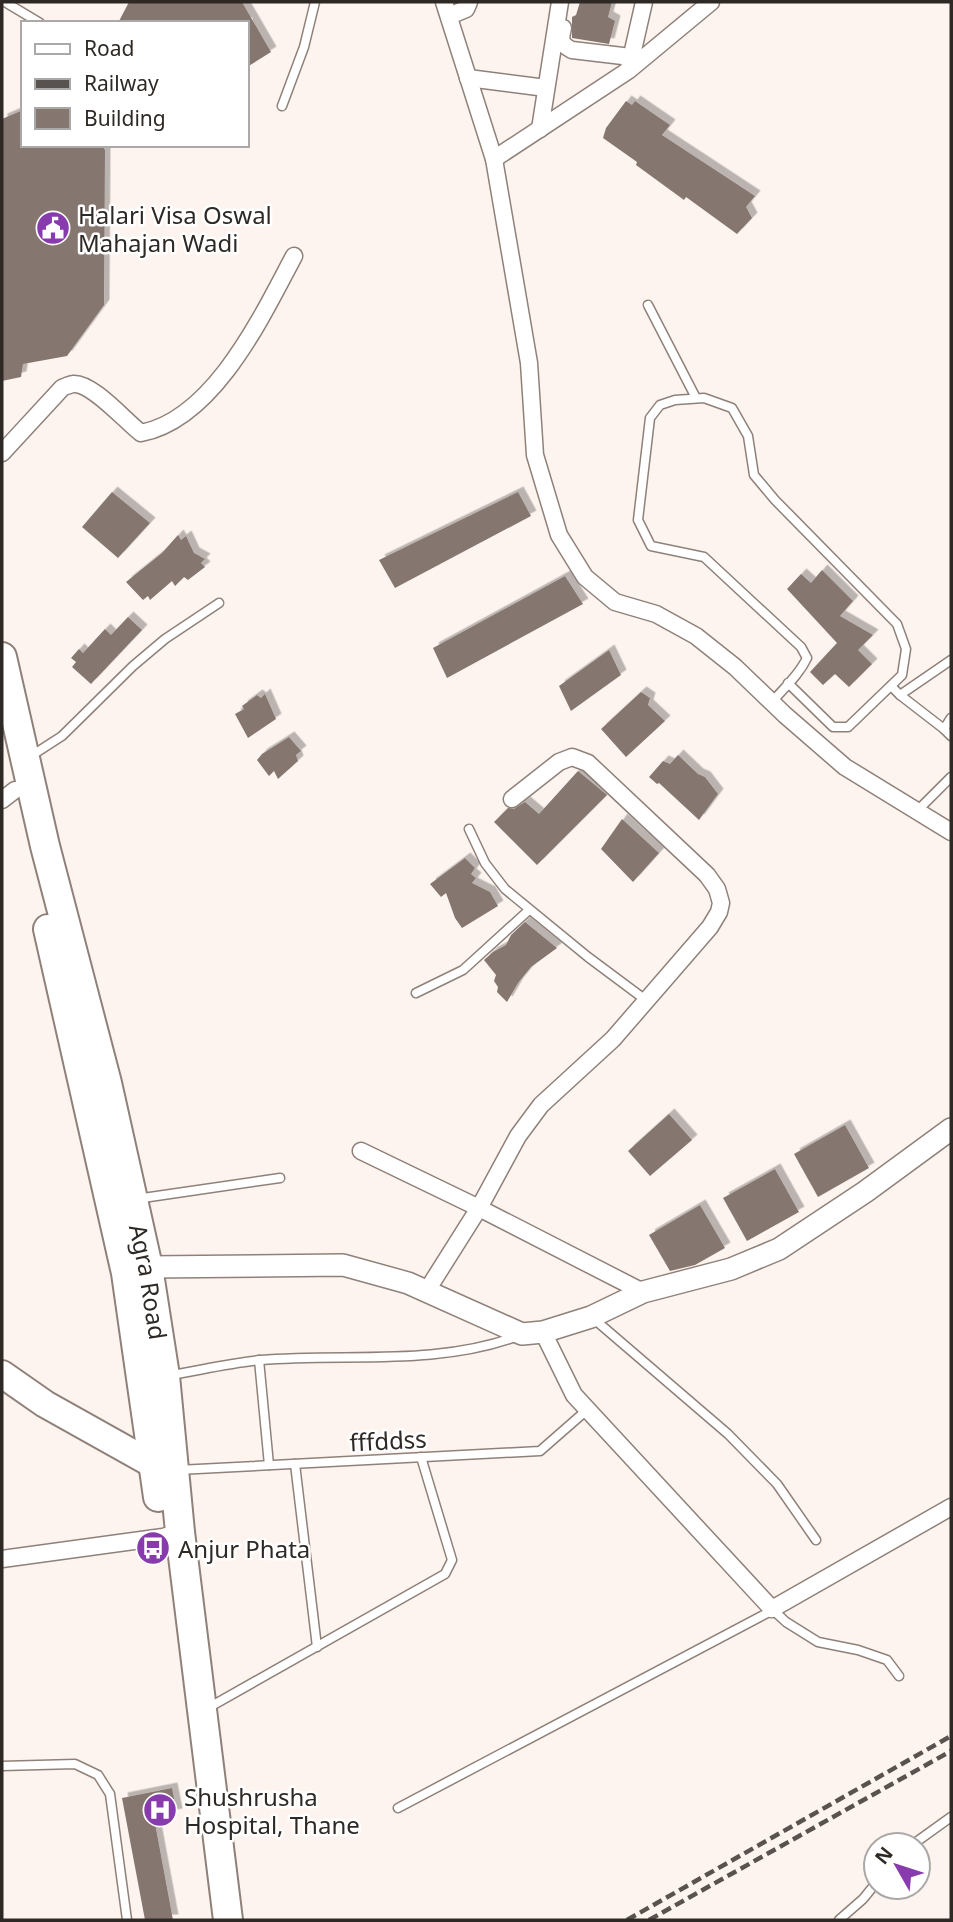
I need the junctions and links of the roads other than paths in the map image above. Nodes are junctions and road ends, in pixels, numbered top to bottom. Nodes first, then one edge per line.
1 (5, 2) edge
2 (315, 2) edge
3 (469, 2) edge
4 (560, 2) edge
5 (568, 2) edge
6 (644, 2) edge
7 (711, 2) edge
8 (446, 9) edge
9 (37, 21) edge
10 (630, 64) junction
11 (468, 78) junction
12 (547, 88) junction
13 (282, 106) dead end
14 (540, 129) junction
15 (494, 159) junction
16 (294, 256) dead end
17 (648, 305) dead end
18 (696, 398) junction
19 (2, 453) edge
20 (219, 603) dead end
21 (2, 657) edge
22 (951, 660) edge
23 (788, 684) junction
24 (891, 686) junction
25 (900, 695) junction
26 (772, 702) junction
27 (951, 718) edge
28 (944, 729) junction
29 (2, 736) edge
30 (951, 736) edge
31 (25, 760) junction
32 (951, 777) edge
33 (8, 795) edge
34 (512, 799) dead end
35 (917, 811) junction
36 (469, 829) dead end
37 (951, 832) edge
38 (529, 910) junction
39 (416, 993) dead end
40 (647, 1001) junction
41 (951, 1129) edge
42 (361, 1151) dead end
43 (280, 1178) dead end
44 (133, 1199) junction
45 (479, 1208) junction
46 (137, 1270) junction
47 (426, 1292) junction
48 (643, 1292) junction
49 (591, 1317) junction
50 (532, 1333) junction
51 (259, 1360) junction
52 (2, 1374) edge
53 (165, 1376) junction
54 (588, 1409) junction
55 (421, 1457) junction
56 (295, 1464) junction
57 (269, 1465) junction
58 (164, 1467) junction
59 (951, 1507) edge
60 (172, 1535) junction
61 (816, 1540) dead end
62 (2, 1559) edge
63 (773, 1609) junction
64 (317, 1647) junction
65 (900, 1676) dead end
66 (202, 1712) junction
67 (2, 1766) edge
68 (398, 1808) dead end
69 (951, 1816) edge
70 (931, 1831) edge
71 (862, 1900) edge
72 (127, 1920) edge
73 (209, 1920) edge
74 (228, 1920) edge
75 (839, 1920) edge

1 - 9 lane
2 - 13 lane
3 - 8 street
4 - 12 street
5 - 10 street
6 - 10 street
7 - 10 street
8 - 11 street
10 - 14 street
11 - 12 street
11 - 15 street
12 - 14 street
14 - 15 street
15 - 26 street
16 - 19 street
17 - 18 lane
18 - 23 lane
18 - 24 lane
20 - 31 lane
21 - 31 highway, Agra Road
22 - 25 lane
23 - 24 lane
23 - 26 lane
24 - 25 lane
25 - 28 lane
26 - 35 street
27 - 28 lane
28 - 30 lane
29 - 33 highway, Agra Road
31 - 44 highway, Agra Road
32 - 35 lane
33 - 46 highway, Agra Road
34 - 40 street
35 - 37 street
36 - 38 lane
38 - 39 lane
38 - 40 lane
40 - 45 street
41 - 48 street
42 - 45 street
43 - 44 lane
44 - 46 highway, Agra Road
45 - 47 street
45 - 48 street
46 - 47 street
46 - 53 highway, Agra Road
46 - 58 highway, Agra Road
47 - 50 street
48 - 49 street
49 - 50 street
49 - 61 lane
50 - 51 lane
50 - 54 street
51 - 53 lane
51 - 57 lane
52 - 58 main road
53 - 58 highway, Agra Road
54 - 55 lane, fffddss
54 - 63 street
55 - 56 lane, fffddss
55 - 64 lane
56 - 57 lane, fffddss
56 - 64 lane
57 - 58 lane, fffddss
58 - 60 highway
59 - 63 street
60 - 62 street
60 - 66 highway
60 - 73 highway
63 - 65 lane
63 - 68 lane
64 - 66 lane
66 - 74 highway
67 - 72 lane
69 - 70 lane
71 - 75 lane

